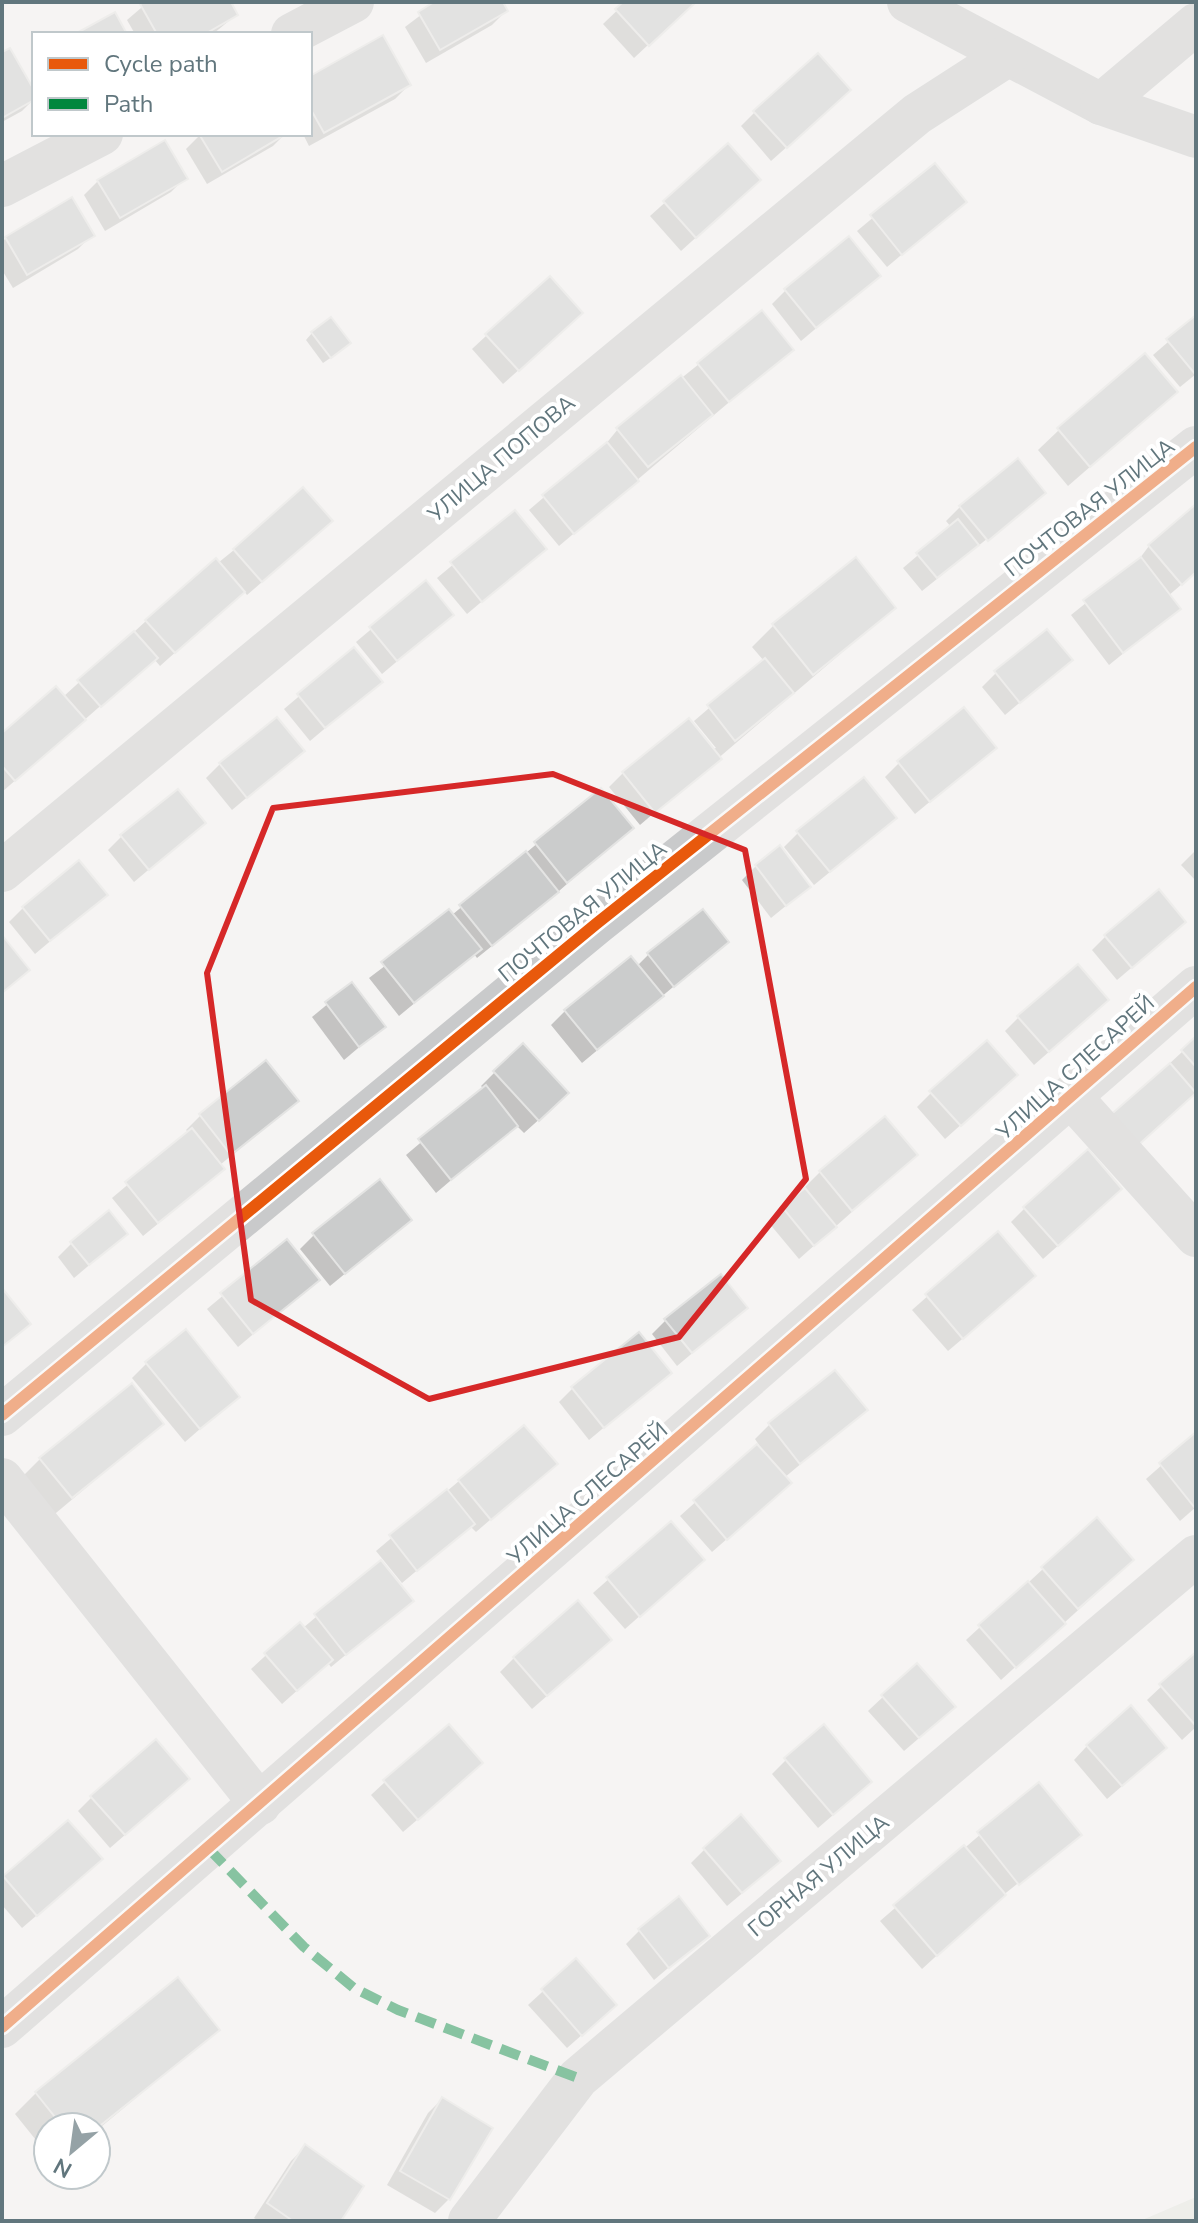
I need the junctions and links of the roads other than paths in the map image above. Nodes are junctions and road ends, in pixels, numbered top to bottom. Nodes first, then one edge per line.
1 (353, 2) edge
2 (908, 2) edge
3 (1196, 24) edge
4 (296, 32) edge
5 (1007, 56) junction
6 (1101, 104) junction
7 (98, 136) edge
8 (1196, 137) edge
9 (2, 186) edge
10 (1196, 447) edge
11 (2, 871) edge
12 (1196, 987) edge
13 (1072, 1098) junction
14 (1196, 1236) edge
15 (2, 1415) edge
16 (2, 1479) edge
17 (1196, 1556) edge
18 (260, 1804) junction
19 (2, 2027) edge
20 (469, 2221) edge

1 - 4 street
2 - 5 street
3 - 6 street
5 - 6 street
5 - 11 street, УЛИЦА ПОПОВА
6 - 8 street
7 - 9 street
10 - 15 street, ПОЧТОВАЯ УЛИЦА
12 - 13 street, УЛИЦА СЛЕСАРЕЙ
13 - 14 street
13 - 18 street, УЛИЦА СЛЕСАРЕЙ
16 - 18 street
17 - 20 street, ГОРНАЯ УЛИЦА
18 - 19 street, УЛИЦА СЛЕСАРЕЙ

